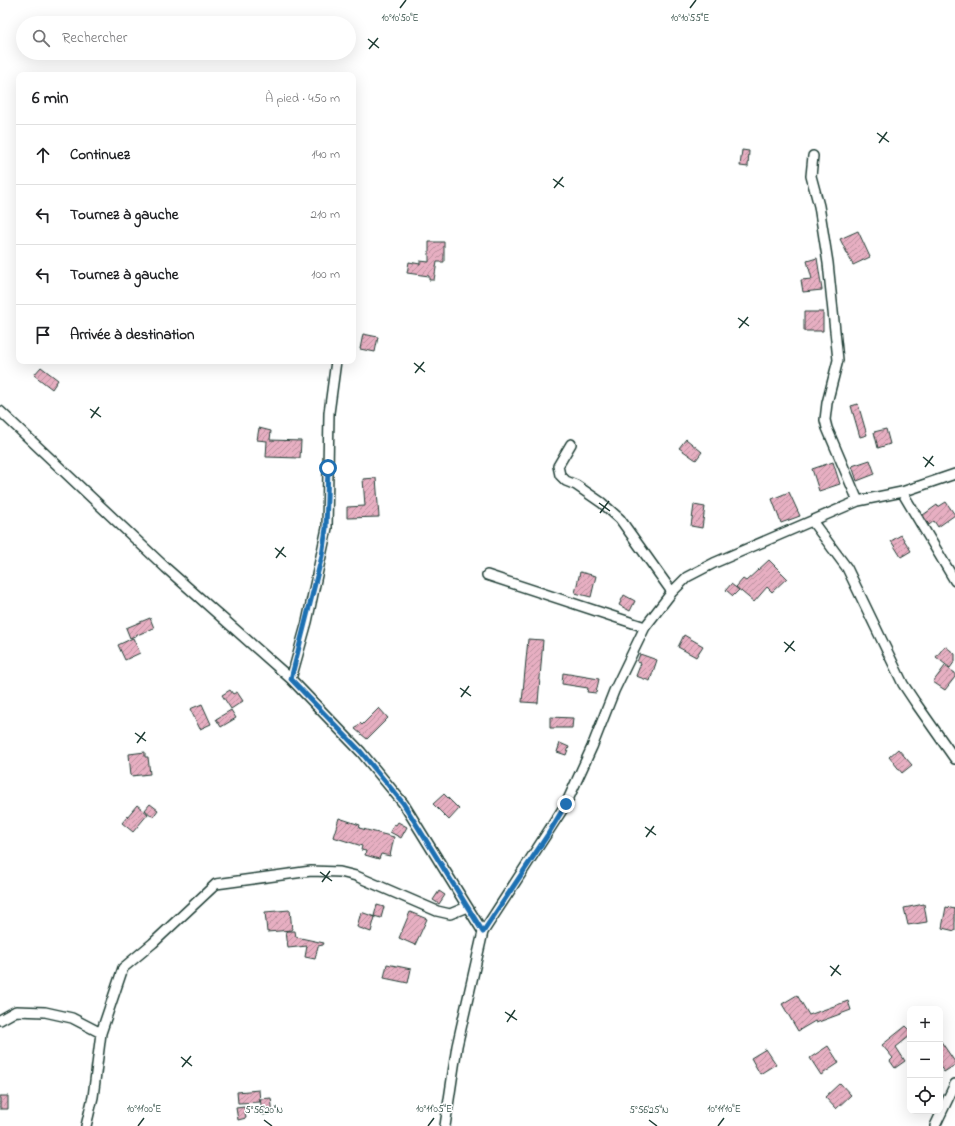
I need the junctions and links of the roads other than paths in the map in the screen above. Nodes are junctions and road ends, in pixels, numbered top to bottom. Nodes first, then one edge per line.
1 (813, 156) dead end
2 (336, 364) edge
3 (0, 411) edge
4 (571, 444) dead end
5 (955, 474) edge
6 (902, 492) junction
7 (858, 501) junction
8 (812, 521) junction
9 (487, 575) dead end
10 (955, 581) edge
11 (672, 592) junction
12 (646, 627) junction
13 (291, 679) junction
14 (955, 760) edge
15 (468, 907) junction
16 (483, 932) junction
17 (0, 1020) edge
18 (101, 1032) junction
19 (955, 1084) edge
20 (86, 1126) edge
21 (445, 1126) edge
22 (935, 1126) edge

1 - 7 street
2 - 13 street
3 - 13 street
4 - 11 street
5 - 6 street
6 - 7 street
6 - 10 street
7 - 8 street
8 - 11 street
8 - 14 street
9 - 12 street
11 - 12 street
12 - 16 street
13 - 15 street
15 - 16 street
15 - 18 street
16 - 21 street
17 - 18 street
18 - 20 street
19 - 22 street

